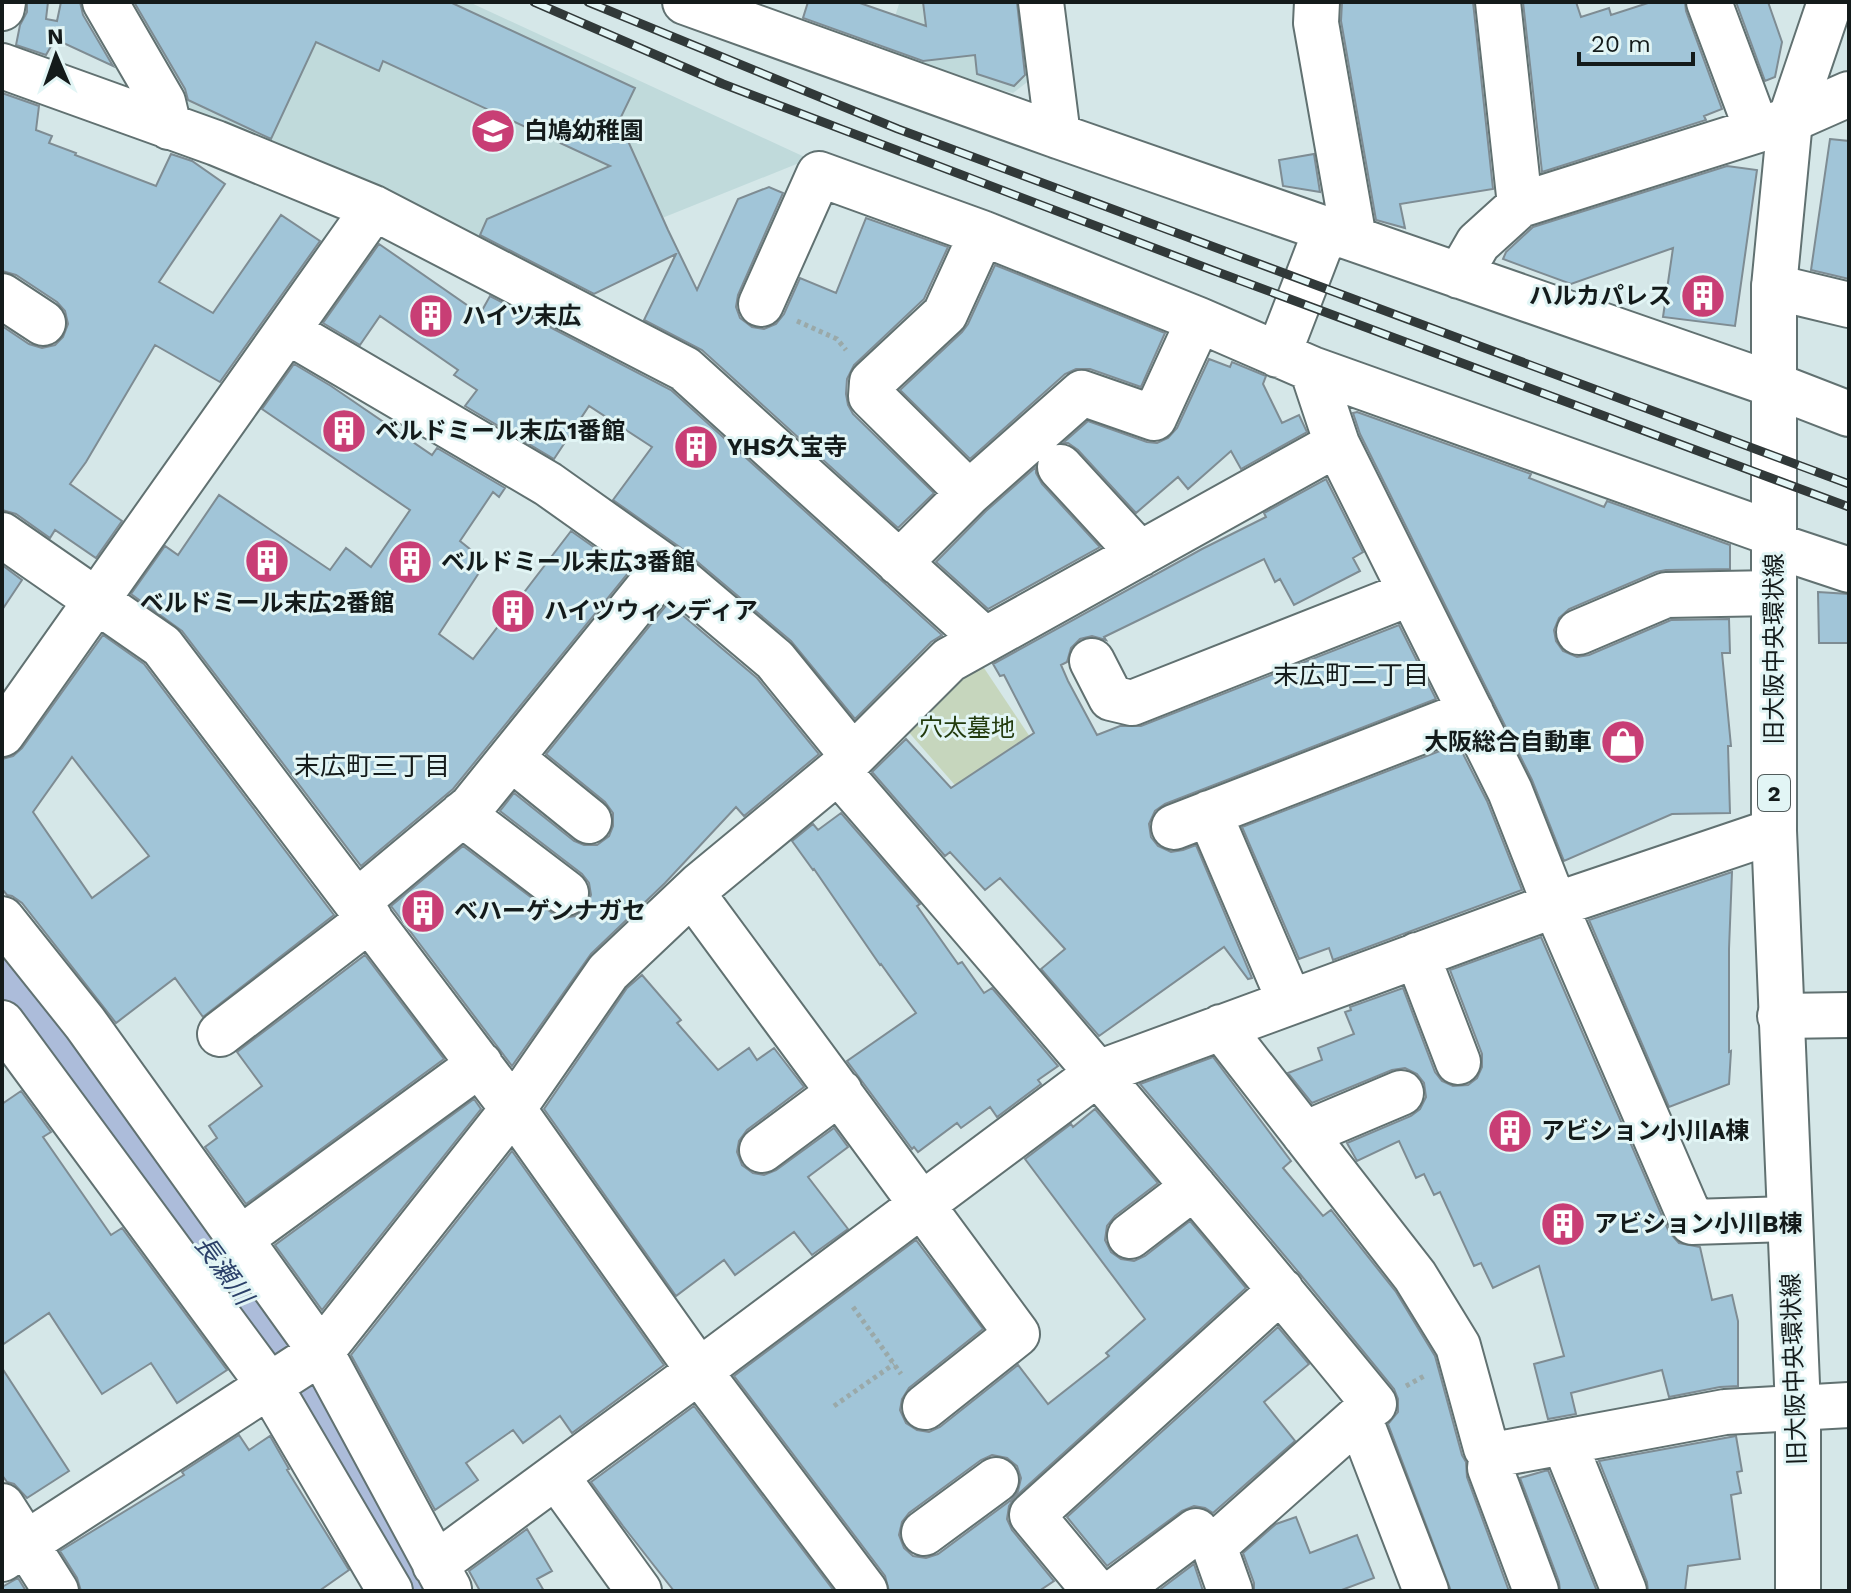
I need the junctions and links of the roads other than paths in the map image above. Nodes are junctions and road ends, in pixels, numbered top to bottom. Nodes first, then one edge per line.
1 (3, 2) edge
2 (105, 2) edge
3 (685, 2) edge
4 (1041, 2) edge
5 (1498, 2) edge
6 (1709, 2) edge
7 (1830, 2) edge
8 (1321, 3) edge
9 (2, 8) edge
10 (2, 66) edge
11 (1849, 94) edge
12 (1774, 125) junction
13 (169, 127) junction
14 (1058, 136) junction
15 (1520, 205) junction
16 (374, 208) junction
17 (982, 233) junction
18 (1340, 235) junction
19 (1459, 276) junction
20 (1774, 287) junction
21 (2, 296) edge
22 (761, 304) road end
23 (1849, 305) edge
24 (1199, 320) junction
25 (43, 323) dead end
26 (287, 331) junction
27 (1295, 362) junction
28 (1774, 385) junction
29 (1849, 414) edge
30 (1337, 444) junction
31 (1060, 467) dead end
32 (969, 493) junction
33 (2, 535) edge
34 (1774, 540) junction
35 (1140, 554) junction
36 (899, 563) junction
37 (665, 567) junction
38 (1849, 570) edge
39 (1411, 593) junction
40 (1774, 593) junction
41 (97, 601) junction
42 (1579, 632) dead end
43 (985, 640) junction
44 (1092, 661) dead end
45 (1471, 712) junction
46 (2, 734) edge
47 (511, 758) junction
48 (846, 763) junction
49 (462, 814) junction
50 (589, 821) dead end
51 (1774, 831) junction
52 (566, 893) dead end
53 (692, 893) junction
54 (1555, 905) junction
55 (363, 910) junction
56 (2, 919) edge
57 (1417, 955) junction
58 (1290, 1002) junction
59 (1849, 1015) edge
60 (1780, 1016) junction
61 (2, 1023) edge
62 (1221, 1027) junction
63 (220, 1034) dead end
64 (1458, 1062) dead end
65 (480, 1064) junction
66 (1098, 1073) junction
67 (840, 1092) junction
68 (1401, 1093) dead end
69 (513, 1109) junction
70 (1304, 1134) junction
71 (762, 1150) dead end
72 (1194, 1187) junction
73 (923, 1204) junction
74 (1789, 1219) junction
75 (1130, 1236) dead end
76 (240, 1239) junction
77 (1281, 1290) junction
78 (294, 1369) junction
79 (699, 1371) junction
80 (1374, 1404) dead end
81 (1849, 1405) edge
82 (925, 1407) road end
83 (1798, 1408) junction
84 (1564, 1442) junction
85 (1492, 1450) junction
86 (556, 1476) junction
87 (2, 1506) edge
88 (1032, 1515) junction
89 (1196, 1531) dead end
90 (924, 1533) dead end
91 (14, 1551) edge
92 (443, 1578) edge
93 (56, 1591) edge
94 (390, 1591) edge
95 (639, 1591) edge
96 (865, 1591) edge
97 (1095, 1591) edge
98 (1116, 1591) edge
99 (1230, 1591) edge
100 (1426, 1591) edge
101 (1536, 1591) edge
102 (1624, 1591) edge
103 (1798, 1591) edge

1 - 9 street
2 - 13 street
3 - 14 street
4 - 14 street
5 - 15 street
6 - 12 street
7 - 12 street, 旧大阪中央環状線 / 2
8 - 18 street
10 - 13 street
11 - 12 street
12 - 15 street
12 - 20 street, 旧大阪中央環状線 / 2
13 - 16 street
14 - 18 street
15 - 19 street
16 - 26 street
16 - 36 street
17 - 22 street
17 - 24 street
17 - 32 street
18 - 19 street
18 - 27 street
19 - 28 street
20 - 23 street
20 - 28 street, 旧大阪中央環状線 / 2
21 - 25 street
24 - 27 street
24 - 32 street
26 - 37 street
26 - 41 street
27 - 30 street
27 - 34 street
28 - 29 street
28 - 34 street, 旧大阪中央環状線 / 2
30 - 35 street
30 - 39 street
31 - 35 street
32 - 36 street
33 - 41 street
34 - 38 street
34 - 40 street, 旧大阪中央環状線 / 2
35 - 43 street
36 - 43 street
37 - 47 street
37 - 48 street
39 - 44 street
39 - 45 street
40 - 42 street
40 - 51 street, 旧大阪中央環状線 / 2
41 - 46 street
41 - 55 street
43 - 48 street
45 - 54 street
45 - 58 street
47 - 49 street
47 - 50 street
48 - 53 street
48 - 66 street
49 - 52 street
49 - 55 street
51 - 54 street
51 - 60 street, 旧大阪中央環状線 / 2
53 - 67 street
53 - 69 street
54 - 57 street
54 - 74 street
55 - 63 street
55 - 65 street
56 - 76 street
57 - 58 street
57 - 64 street
58 - 62 street
59 - 60 street
60 - 74 street, 旧大阪中央環状線 / 2
61 - 78 street
62 - 66 street
62 - 70 street
65 - 69 street
65 - 76 street
66 - 72 street
66 - 73 street
67 - 71 street
67 - 73 street
68 - 70 street
69 - 78 street
69 - 79 street
70 - 85 street
72 - 75 street
72 - 77 street
73 - 79 street
73 - 82 street
74 - 83 street, 旧大阪中央環状線 / 2
76 - 78 street
77 - 80 street
77 - 88 street
78 - 91 street
78 - 92 street
78 - 94 street
79 - 86 street
79 - 96 street
81 - 83 street
83 - 84 street
83 - 103 street, 旧大阪中央環状線 / 2
84 - 85 street
84 - 102 street
85 - 101 street
86 - 92 street
86 - 95 street
87 - 91 street
88 - 90 street
88 - 97 street
89 - 98 street
91 - 93 street
99 - 100 street

